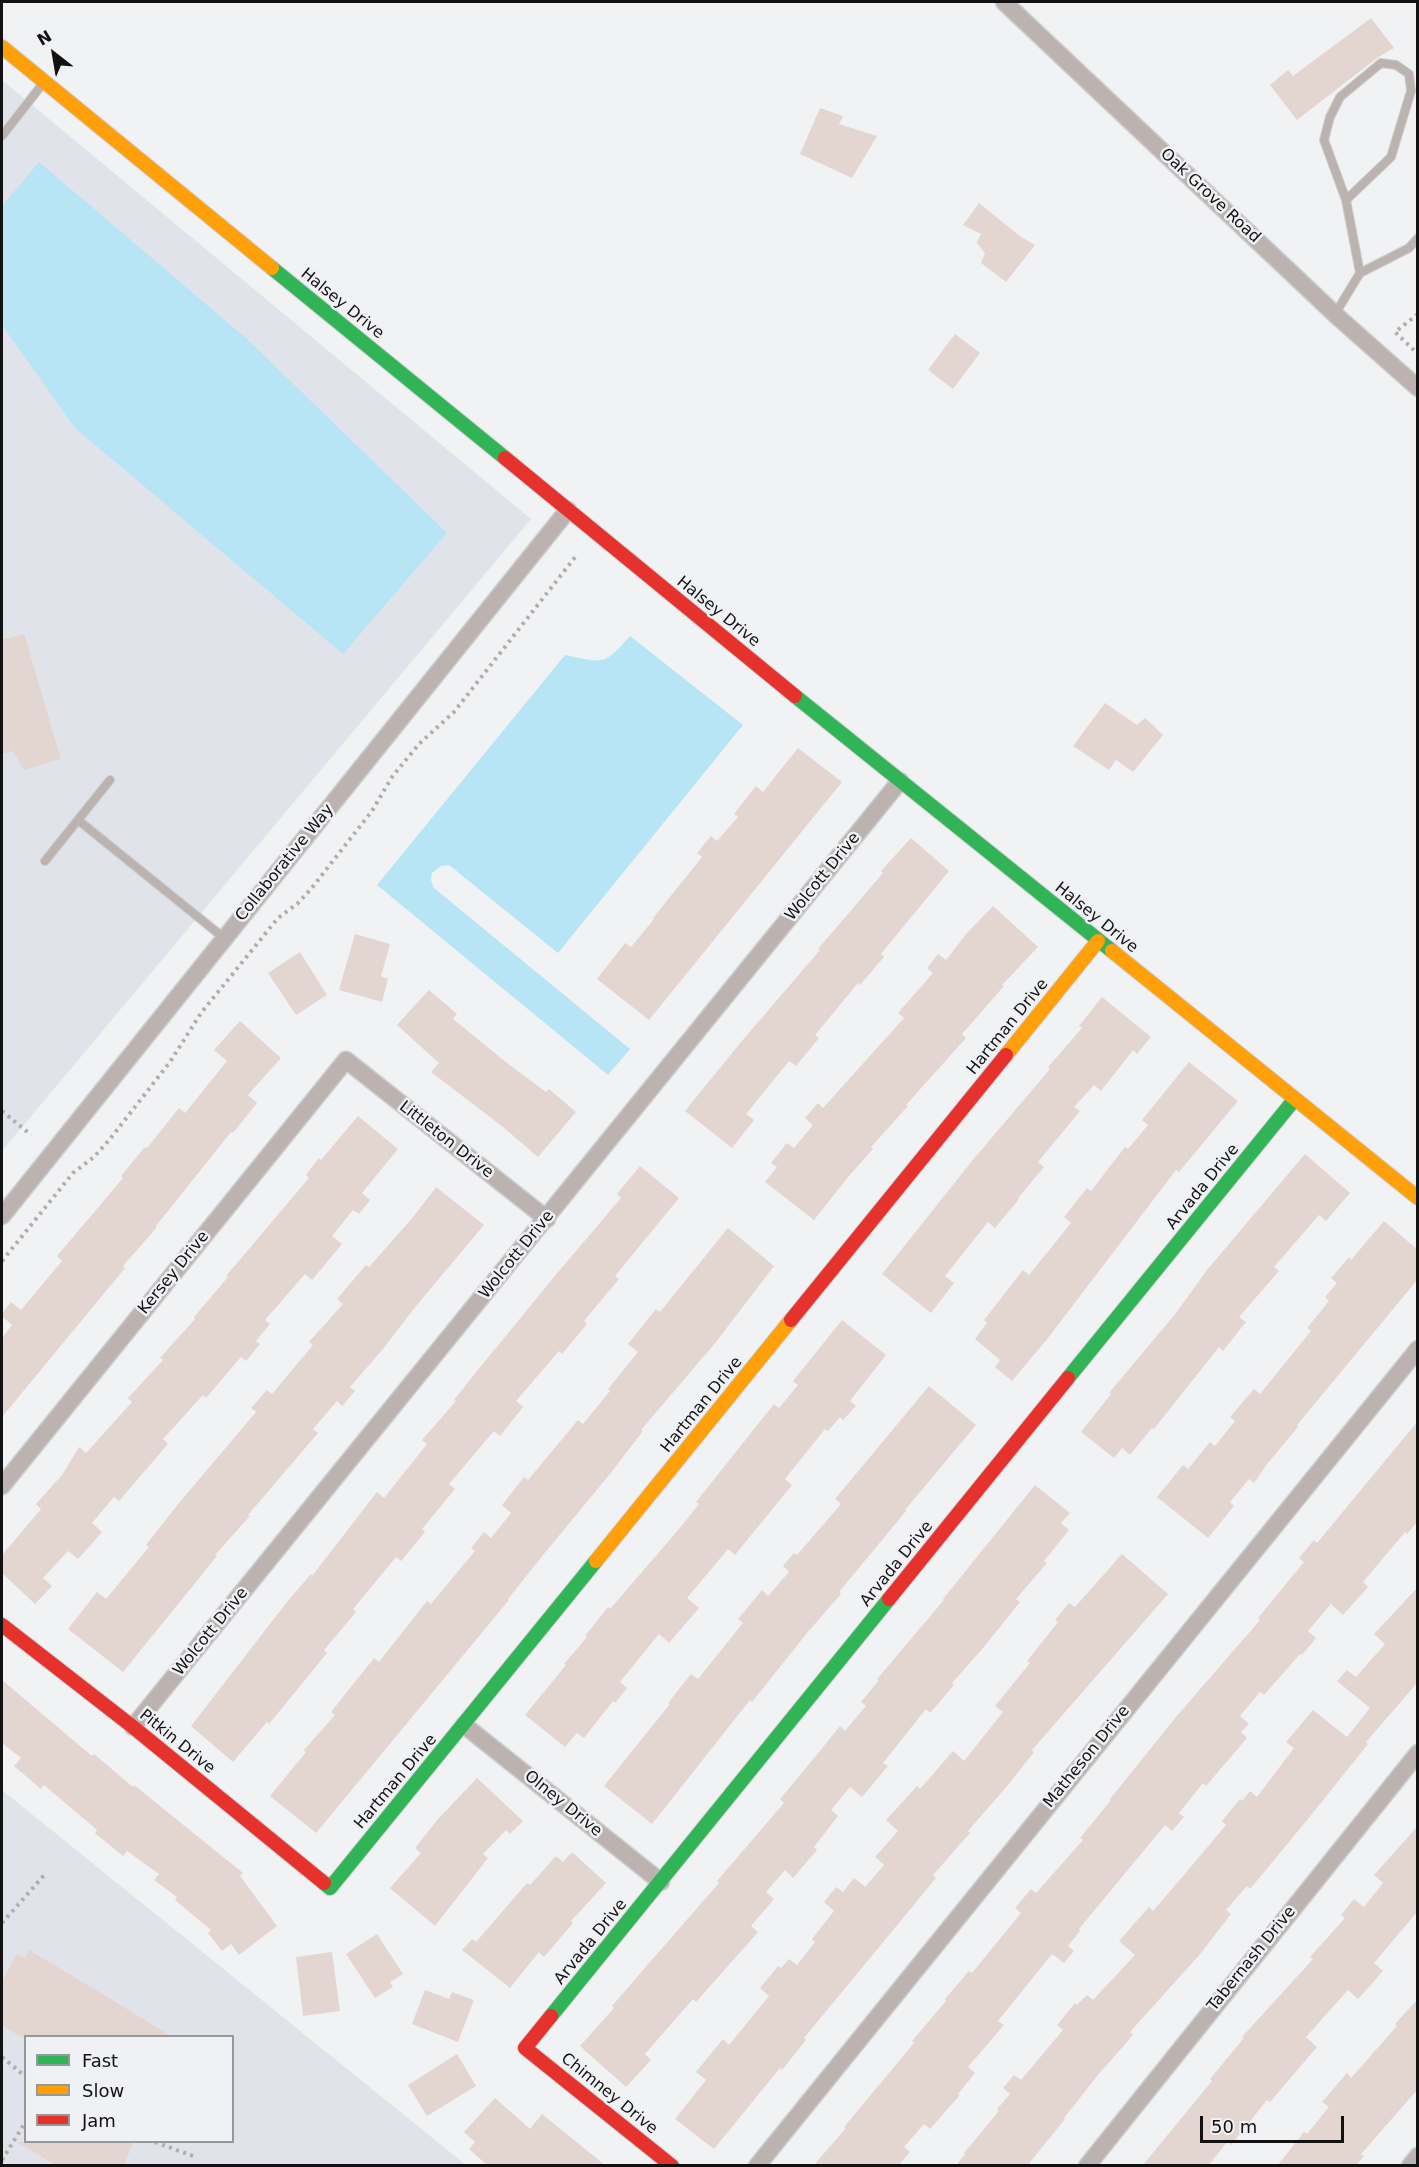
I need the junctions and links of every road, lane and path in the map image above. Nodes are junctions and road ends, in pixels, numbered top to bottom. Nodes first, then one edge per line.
1 (1004, 2) edge
2 (2, 47) edge
3 (45, 82) junction
4 (2, 136) edge
5 (1346, 200) junction
6 (1418, 238) edge
7 (1360, 273) junction
8 (1335, 314) junction
9 (1418, 314) edge
10 (1418, 354) edge
11 (1418, 388) edge
12 (568, 510) junction
13 (576, 556) dead end
14 (110, 780) dead end
15 (900, 781) junction
16 (78, 820) junction
17 (45, 861) dead end
18 (224, 938) junction
19 (1098, 941) junction
20 (346, 1060) joint
21 (1294, 1100) junction
22 (2, 1111) edge
23 (31, 1135) dead end
24 (1418, 1198) edge
25 (2, 1216) edge
26 (547, 1219) junction
27 (2, 1261) edge
28 (1418, 1349) edge
29 (2, 1486) edge
30 (2, 1625) edge
31 (464, 1725) junction
32 (133, 1727) junction
33 (1418, 1753) edge
34 (46, 1873) dead end
35 (661, 1882) junction
36 (330, 1888) joint
37 (2, 1923) edge
38 (525, 2048) joint
39 (2, 2057) edge
40 (24, 2075) edge
41 (24, 2124) edge
42 (158, 2143) edge
43 (193, 2156) dead end
44 (1418, 2156) edge
45 (2, 2160) edge
46 (672, 2166) edge
47 (757, 2166) edge
48 (1087, 2166) edge
49 (1410, 2166) edge

1 - 8 street, Oak Grove Road
2 - 3 street, Halsey Drive
3 - 4 lane
3 - 12 street, Halsey Drive
5 - 5 lane
5 - 7 lane
6 - 7 lane
7 - 8 lane
8 - 11 street, Oak Grove Road
9 - 10 path
12 - 15 street, Halsey Drive
12 - 18 street, Collaborative Way
13 - 27 path
14 - 16 lane
15 - 19 street, Halsey Drive
15 - 26 street, Wolcott Drive
16 - 17 lane
16 - 18 lane
18 - 25 street, Collaborative Way
19 - 21 street, Halsey Drive
19 - 31 street, Hartman Drive
20 - 26 street, Littleton Drive
20 - 29 street, Kersey Drive
21 - 24 street, Halsey Drive
21 - 35 street, Arvada Drive
22 - 23 path
26 - 32 street, Wolcott Drive
28 - 47 street, Matheson Drive
30 - 32 street, Pitkin Drive
31 - 35 street, Olney Drive
31 - 36 street, Hartman Drive
32 - 36 street, Pitkin Drive
33 - 48 street, Tabernash Drive
34 - 37 path
35 - 38 street, Arvada Drive
38 - 46 street, Chimney Drive
39 - 40 path
41 - 45 path
42 - 43 path
44 - 49 street

